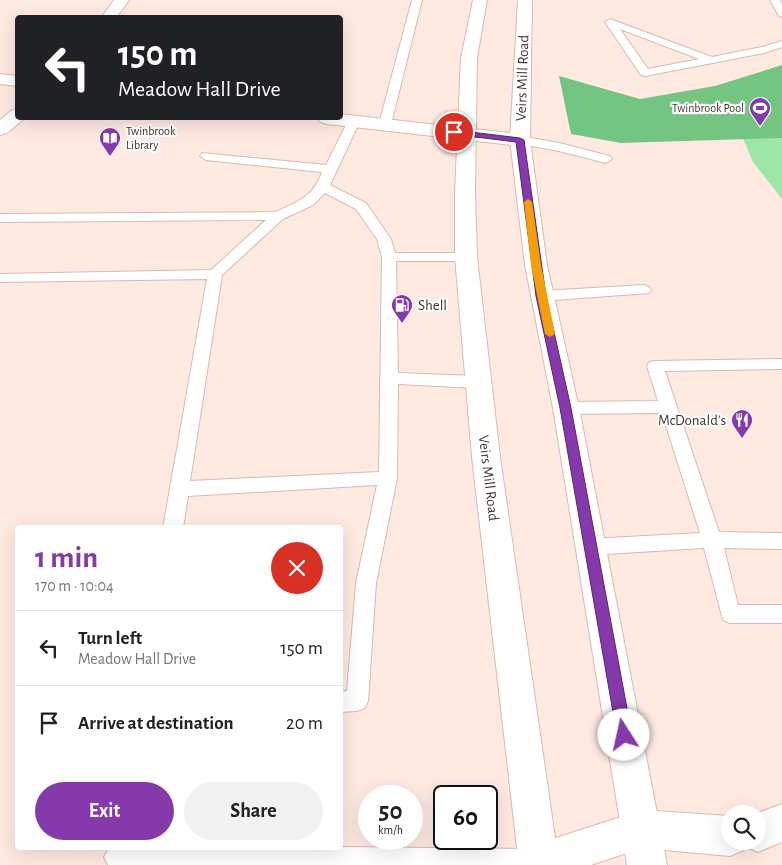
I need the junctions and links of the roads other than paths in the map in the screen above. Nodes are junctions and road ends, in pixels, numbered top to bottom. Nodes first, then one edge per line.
1 (122, 0) edge
2 (417, 0) edge
3 (480, 0) edge
4 (525, 0) edge
5 (775, 0) edge
6 (782, 14) edge
7 (110, 15) edge
8 (782, 44) edge
9 (710, 60) junction
10 (0, 79) edge
11 (15, 81) edge
12 (15, 116) edge
13 (343, 120) edge
14 (354, 121) junction
15 (385, 124) junction
16 (0, 129) edge
17 (468, 134) junction
18 (520, 140) junction
19 (206, 156) dead end
20 (606, 159) dead end
21 (330, 169) junction
22 (323, 187) junction
23 (278, 216) junction
24 (0, 218) edge
25 (389, 257) junction
26 (466, 257) junction
27 (215, 274) junction
28 (0, 278) edge
29 (644, 290) dead end
30 (541, 296) junction
31 (782, 364) edge
32 (390, 378) junction
33 (478, 382) junction
34 (669, 407) junction
35 (566, 408) junction
36 (388, 478) junction
37 (180, 489) junction
38 (174, 525) edge
39 (712, 540) junction
40 (782, 541) edge
41 (590, 547) junction
42 (782, 614) edge
43 (343, 702) edge
44 (782, 823) edge
45 (766, 829) edge
46 (721, 837) edge
47 (644, 847) edge
48 (118, 857) edge
49 (541, 864) edge

1 - 7 main road
2 - 15 lane
3 - 17 main road, Veirs Mill Road
4 - 18 main road, Veirs Mill Road
5 - 6 lane
8 - 9 lane
9 - 9 lane
10 - 11 main road
12 - 16 main road
13 - 14 main road
14 - 15 main road
14 - 21 lane
15 - 17 main road
17 - 18 main road
17 - 26 main road, Veirs Mill Road
18 - 20 lane
18 - 30 main road, Veirs Mill Road
19 - 21 lane
21 - 22 lane
22 - 23 lane
22 - 25 lane
23 - 24 lane
23 - 27 lane
25 - 26 lane
25 - 32 lane
26 - 33 main road, Veirs Mill Road
27 - 28 lane
27 - 37 lane
29 - 30 lane
30 - 35 main road, Veirs Mill Road
31 - 34 lane
32 - 33 lane
32 - 36 lane
33 - 49 main road, Veirs Mill Road
34 - 35 lane
34 - 39 lane
35 - 41 main road, Veirs Mill Road
36 - 37 lane
36 - 43 lane
37 - 38 lane
39 - 40 lane
39 - 41 lane
39 - 42 lane
41 - 47 main road, Veirs Mill Road
44 - 45 main road
46 - 47 main road
47 - 49 main road
48 - 49 lane

